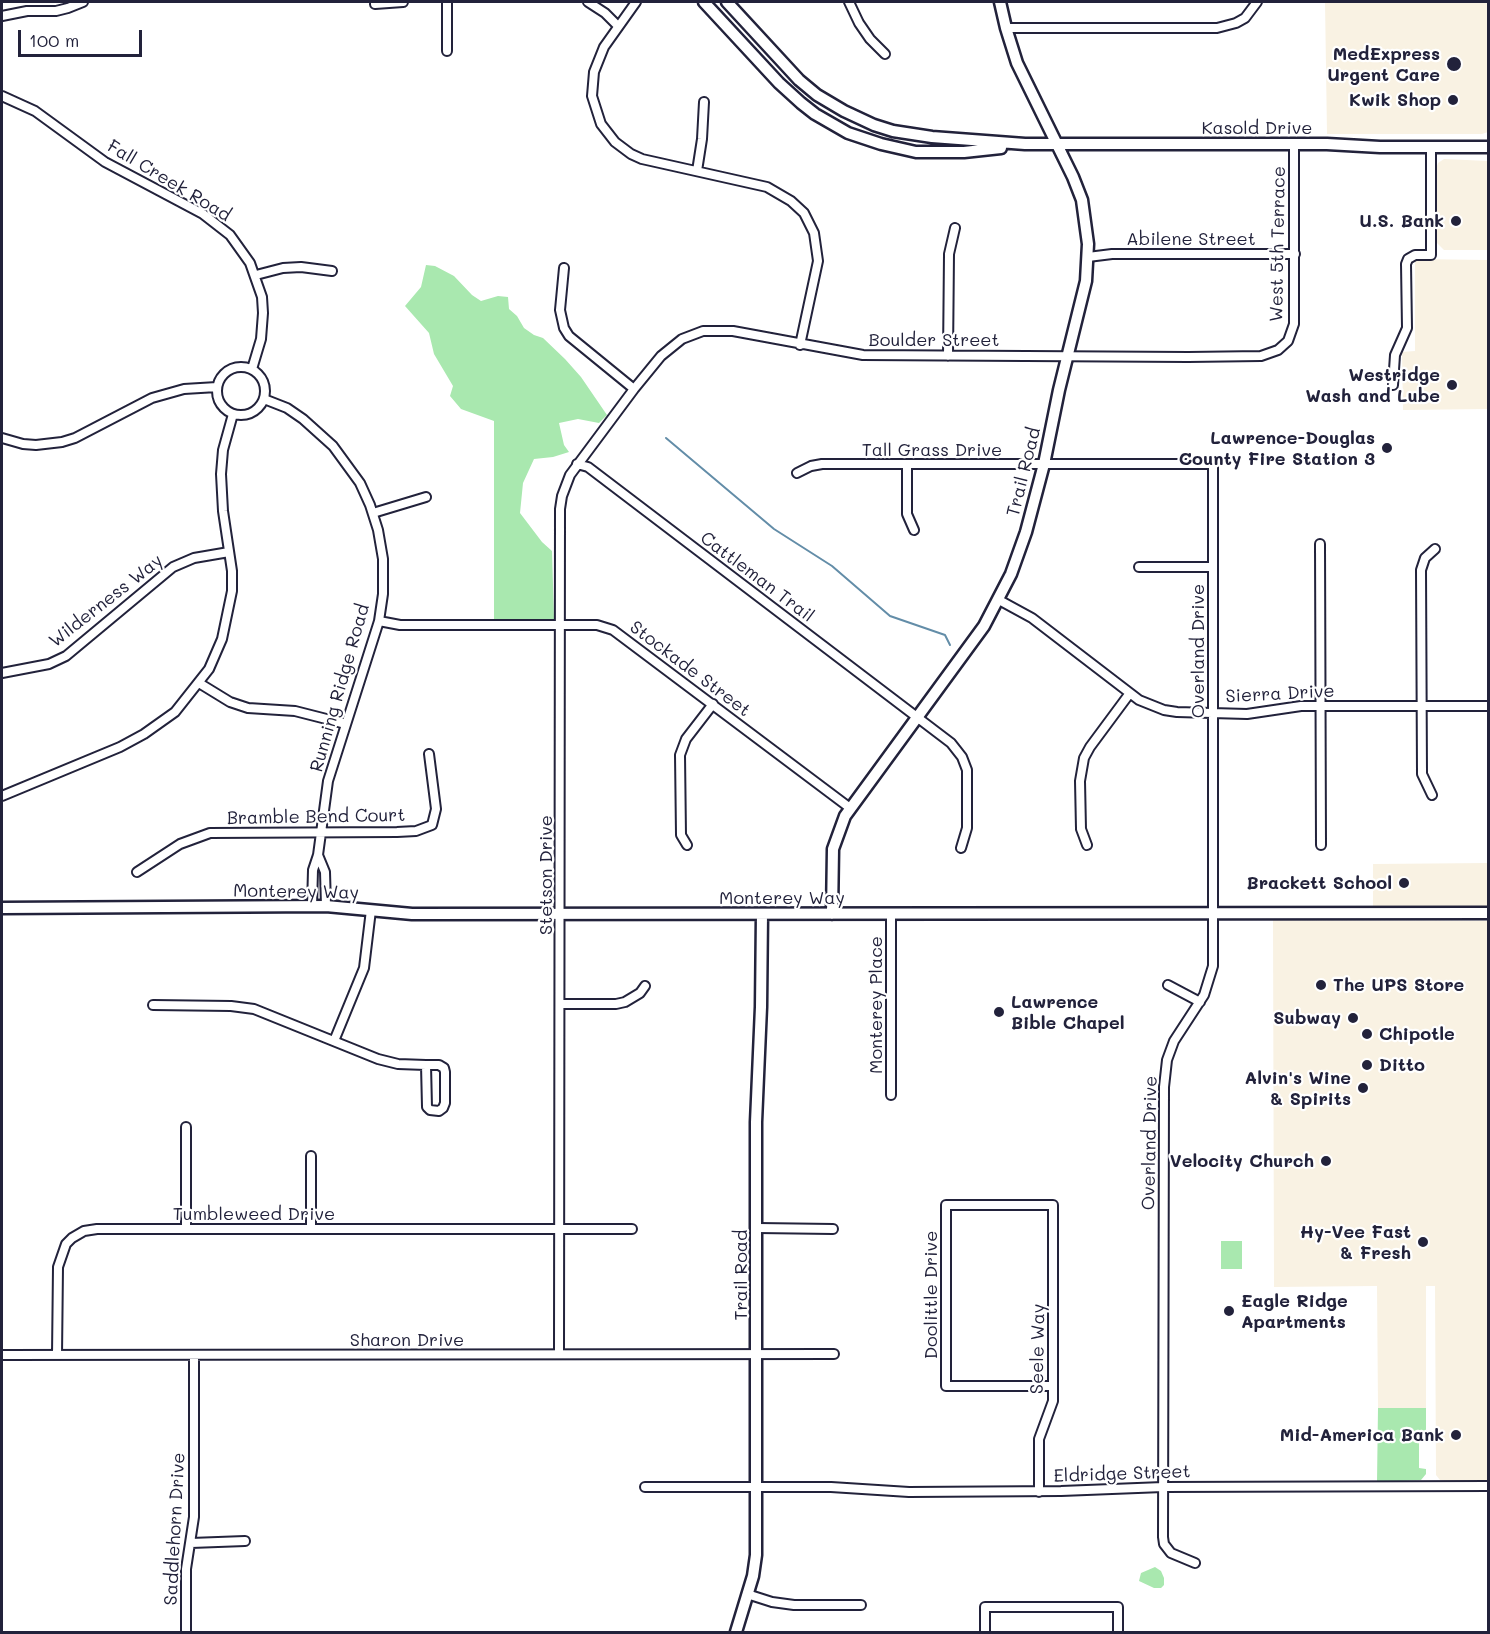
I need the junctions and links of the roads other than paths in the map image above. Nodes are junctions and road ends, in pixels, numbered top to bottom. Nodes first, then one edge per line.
1 (83, 2) edge
2 (403, 2) edge
3 (447, 2) edge
4 (588, 2) edge
5 (636, 2) edge
6 (704, 2) edge
7 (726, 2) edge
8 (849, 2) edge
9 (1000, 2) edge
10 (1257, 2) edge
11 (375, 4) dead end
12 (2, 16) edge
13 (618, 26) junction
14 (1006, 28) junction
15 (447, 51) dead end
16 (885, 54) dead end
17 (2, 96) edge
18 (704, 102) dead end
19 (1025, 144) junction
20 (1057, 144) junction
21 (1294, 144) junction
22 (1431, 147) junction
23 (1488, 147) edge
24 (697, 171) junction
25 (955, 228) dead end
26 (1295, 254) junction
27 (1088, 257) junction
28 (564, 268) dead end
29 (332, 271) dead end
30 (256, 275) junction
31 (1286, 343) joint
32 (800, 345) junction
33 (948, 356) junction
34 (1068, 356) junction
35 (252, 369) junction
36 (1393, 385) dead end
37 (217, 387) junction
38 (634, 388) junction
39 (264, 399) junction
40 (616, 413) joint
41 (233, 414) junction
42 (2, 438) edge
43 (577, 464) junction
44 (1044, 464) junction
45 (1214, 464) joint
46 (906, 466) junction
47 (797, 472) dead end
48 (426, 497) dead end
49 (373, 513) junction
50 (914, 530) dead end
51 (1320, 544) dead end
52 (1435, 549) dead end
53 (229, 552) junction
54 (1139, 567) dead end
55 (1213, 567) junction
56 (999, 600) junction
57 (379, 621) junction
58 (560, 625) junction
59 (2, 673) edge
60 (199, 683) junction
61 (1130, 693) junction
62 (713, 704) junction
63 (1321, 706) junction
64 (1421, 706) junction
65 (1488, 706) edge
66 (1213, 712) junction
67 (917, 718) junction
68 (346, 724) junction
69 (429, 754) dead end
70 (1432, 795) dead end
71 (2, 796) edge
72 (850, 808) junction
73 (320, 833) junction
74 (687, 845) dead end
75 (1087, 845) dead end
76 (1321, 846) dead end
77 (961, 848) dead end
78 (318, 855) junction
79 (137, 872) dead end
80 (326, 906) junction
81 (312, 907) junction
82 (2, 908) edge
83 (371, 910) junction
84 (561, 913) junction
85 (1488, 913) edge
86 (832, 914) junction
87 (891, 914) junction
88 (1214, 914) junction
89 (762, 915) junction
90 (1168, 985) dead end
91 (645, 986) dead end
92 (1200, 1002) junction
93 (560, 1004) junction
94 (153, 1005) dead end
95 (334, 1041) junction
96 (426, 1065) junction
97 (891, 1095) dead end
98 (186, 1127) dead end
99 (311, 1156) dead end
100 (946, 1205) joint
101 (559, 1228) junction
102 (632, 1228) dead end
103 (758, 1228) junction
104 (833, 1228) dead end
105 (186, 1229) junction
106 (311, 1229) junction
107 (559, 1354) junction
108 (834, 1354) dead end
109 (2, 1355) edge
110 (57, 1355) junction
111 (194, 1356) junction
112 (757, 1356) junction
113 (1053, 1386) junction
114 (1488, 1486) edge
115 (645, 1487) dead end
116 (758, 1487) junction
117 (1163, 1487) junction
118 (1039, 1492) junction
119 (245, 1541) dead end
120 (191, 1543) junction
121 (1195, 1563) dead end
122 (747, 1594) junction
123 (861, 1605) dead end
124 (186, 1632) edge
125 (736, 1632) edge
126 (985, 1632) edge
127 (1118, 1632) edge

1 - 12 street
2 - 11 street
3 - 15 street
4 - 13 street
5 - 13 street
6 - 19 street, Kasold Drive
7 - 19 street, Kasold Drive
8 - 16 street
9 - 14 street, Trail Road
10 - 14 street
13 - 24 street
14 - 20 street, Trail Road
17 - 30 street, Fall Creek Road
18 - 24 street
19 - 20 street, Kasold Drive
20 - 21 street, Kasold Drive
20 - 27 street, Trail Road
21 - 22 street, Kasold Drive
21 - 26 street, West 5th Terrace
22 - 23 street, Kasold Drive
22 - 36 street
24 - 32 street
25 - 33 street
26 - 27 street, Abilene Street
26 - 31 street, West 5th Terrace
27 - 34 street, Trail Road
28 - 38 street
29 - 30 street
30 - 35 street, Fall Creek Road
31 - 34 street, Boulder Street
32 - 33 street, Boulder Street
32 - 38 street, Boulder Street
33 - 34 street, Boulder Street
34 - 44 street, Trail Road
35 - 37 street
35 - 39 street
37 - 41 street
37 - 42 street
38 - 40 street, Boulder Street
39 - 41 street
39 - 49 street, Running Ridge Road
40 - 43 street, Stetson Drive
41 - 53 street
43 - 58 street, Stetson Drive
43 - 67 street, Cattleman Trail
44 - 45 street, Tall Grass Drive
44 - 46 street, Tall Grass Drive
44 - 56 street, Trail Road
45 - 55 street, Overland Drive
46 - 47 street, Tall Grass Drive
46 - 50 street
48 - 49 street
49 - 57 street, Running Ridge Road
51 - 63 street
52 - 64 street
53 - 59 street, Wilderness Way
53 - 60 street
54 - 55 street
55 - 66 street, Overland Drive
56 - 61 street, Sierra Drive
56 - 67 street, Trail Road
57 - 58 street, Stockade Street
57 - 68 street, Running Ridge Road
58 - 62 street, Stockade Street
58 - 84 street, Stetson Drive
60 - 68 street
60 - 71 street
61 - 66 street, Sierra Drive
61 - 75 street
62 - 72 street, Stockade Street
62 - 74 street
63 - 64 street, Sierra Drive
63 - 66 street, Sierra Drive
63 - 76 street
64 - 65 street, Sierra Drive
64 - 70 street
66 - 88 street, Overland Drive
67 - 72 street, Trail Road
67 - 77 street, Cattleman Trail
68 - 73 street, Running Ridge Road
69 - 73 street, Bramble Bend Court
72 - 86 street, Trail Road
73 - 78 street, Running Ridge Road
73 - 79 street, Bramble Bend Court
78 - 80 street, Running Ridge Road
78 - 81 street, Running Ridge Road
80 - 81 street, Monterey Way
80 - 83 street, Monterey Way
81 - 82 street, Monterey Way
83 - 84 street, Monterey Way
83 - 95 street
84 - 89 street, Monterey Way
84 - 93 street, Stetson Drive
85 - 88 street, Monterey Way
86 - 87 street, Monterey Way
86 - 89 street, Monterey Way
87 - 88 street, Monterey Way
87 - 97 street, Monterey Place
88 - 92 street, Overland Drive
89 - 103 street, Trail Road
90 - 92 street
91 - 93 street
92 - 117 street, Overland Drive
93 - 101 street, Stetson Drive
94 - 95 street
95 - 96 street
96 - 96 street
98 - 105 street
99 - 106 street
100 - 113 street, Seele Way
100 - 113 street, Doolittle Drive
101 - 102 street, Tumbleweed Drive
101 - 106 street, Tumbleweed Drive
101 - 107 street, Stetson Drive
103 - 104 street
103 - 112 street, Trail Road
105 - 106 street, Tumbleweed Drive
105 - 110 street, Tumbleweed Drive
107 - 111 street, Sharon Drive
107 - 112 street, Sharon Drive
108 - 112 street, Sharon Drive
109 - 110 street, Sharon Drive
110 - 111 street, Sharon Drive
111 - 120 street, Saddlehorn Drive
112 - 116 street, Trail Road
113 - 118 street, Seele Way
114 - 117 street, Eldridge Street
115 - 116 street, Eldridge Street
116 - 118 street, Eldridge Street
116 - 122 street, Trail Road
117 - 118 street, Eldridge Street
117 - 121 street, Overland Drive
119 - 120 street
120 - 124 street, Saddlehorn Drive
122 - 123 street
122 - 125 street, Trail Road
126 - 127 street

